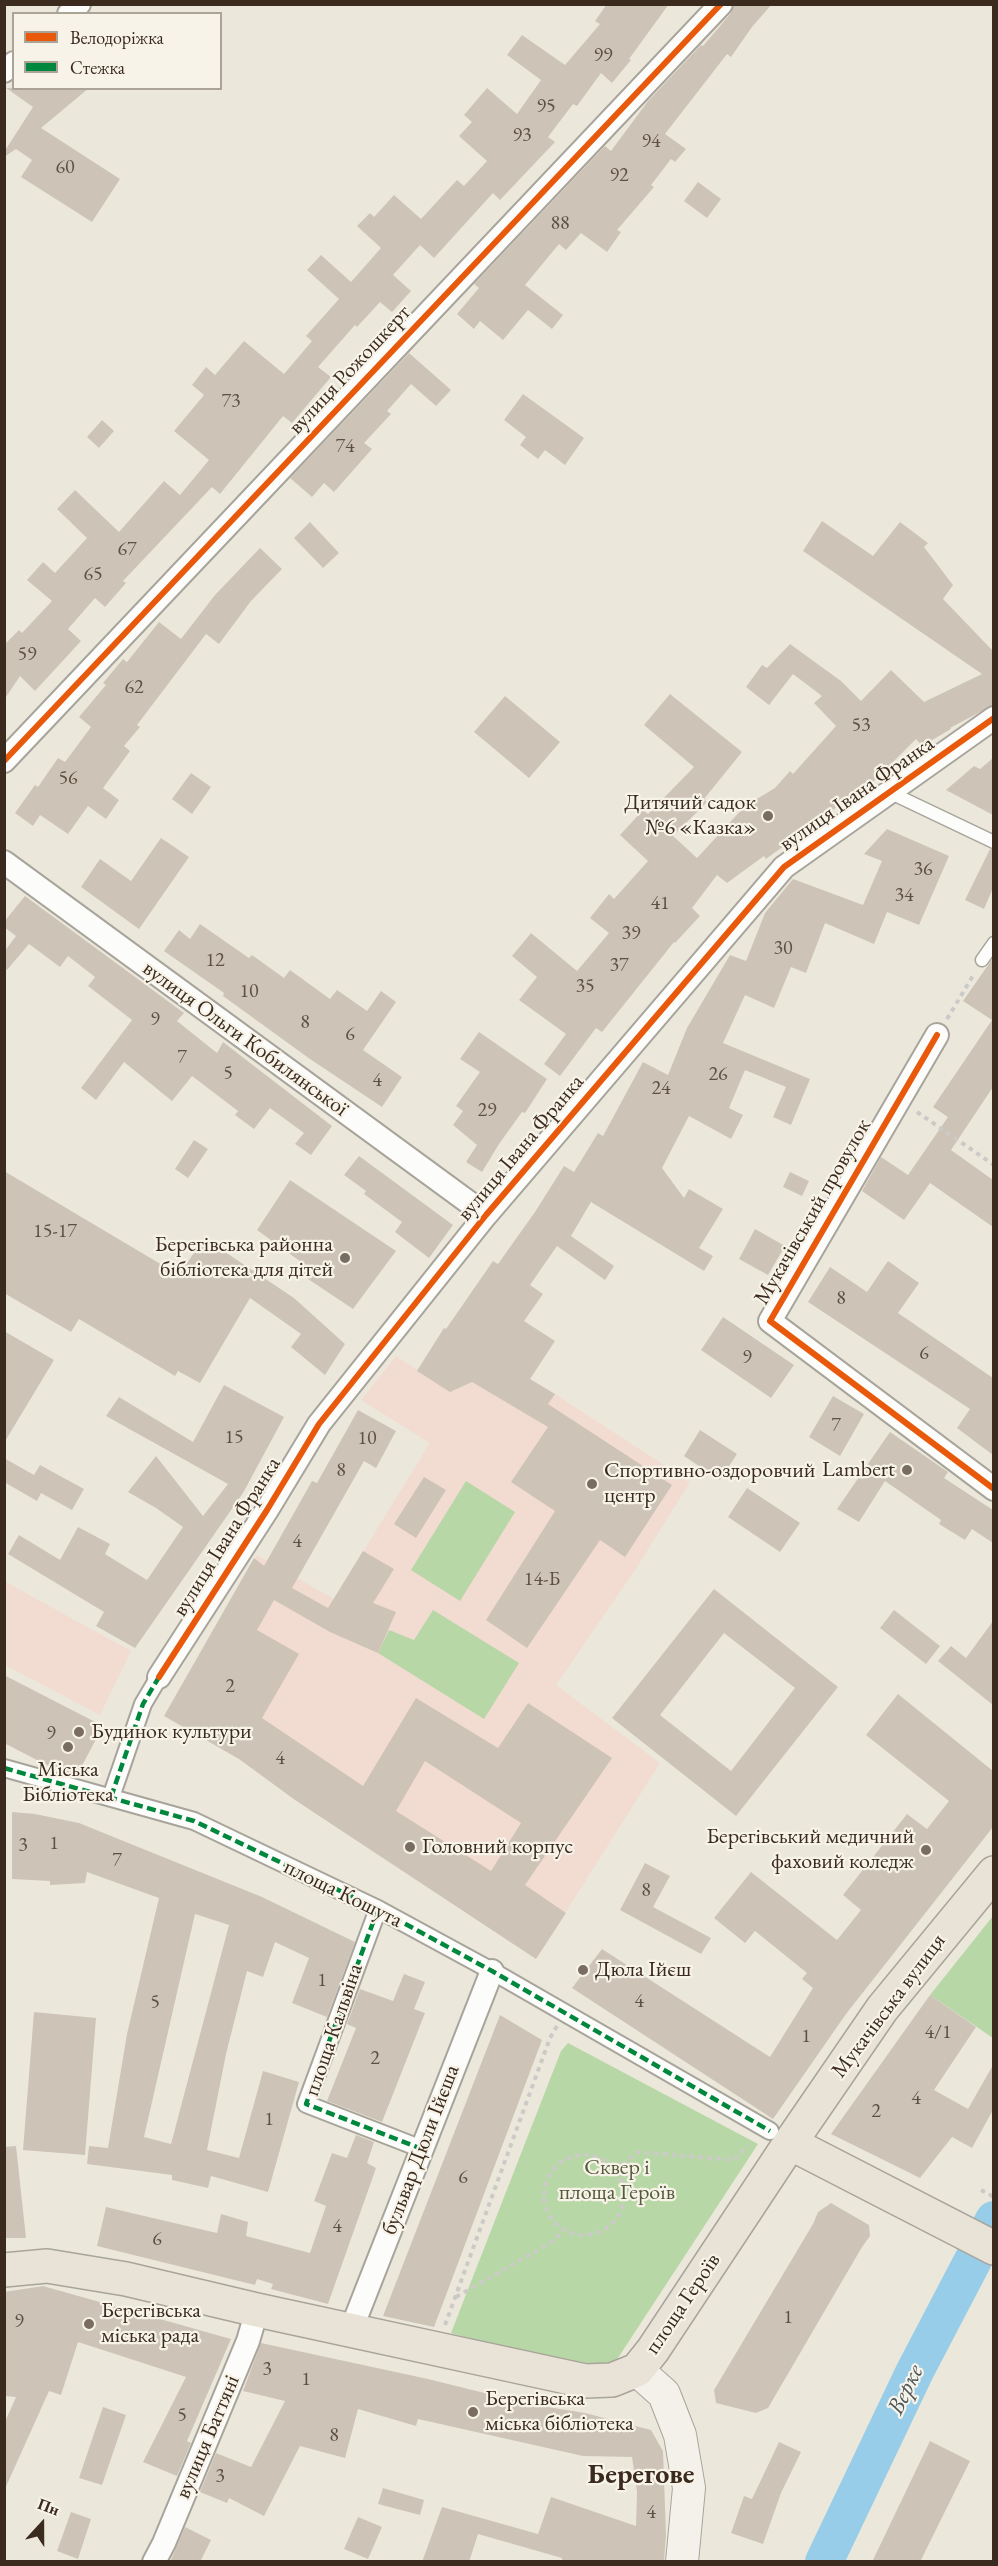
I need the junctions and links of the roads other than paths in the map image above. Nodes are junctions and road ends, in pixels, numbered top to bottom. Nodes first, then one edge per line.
1 (721, 4) edge
2 (993, 718) edge
3 (4, 761) edge
4 (889, 792) junction
5 (993, 842) edge
6 (4, 862) edge
7 (993, 943) edge
8 (982, 960) road end
9 (936, 1035) road end
10 (486, 1215) junction
11 (993, 1489) edge
12 (159, 1677) joint
13 (4, 1768) edge
14 (111, 1797) junction
15 (993, 1873) edge
16 (378, 1909) junction
17 (492, 1971) junction
18 (780, 2137) junction
19 (422, 2149) junction
20 (993, 2248) edge
21 (4, 2270) edge
22 (257, 2310) junction
23 (351, 2330) junction
24 (637, 2370) junction
25 (154, 2562) edge
26 (682, 2562) edge

1 - 3 street, вулиця Рожошкерт
2 - 4 street, вулиця Івана Франка
4 - 5 lane
4 - 10 street, вулиця Івана Франка
6 - 10 street, вулиця Ольги Кобилянської
7 - 8 lane
9 - 11 street, Мукачівський провулок
10 - 12 street, вулиця Івана Франка
12 - 14 street, вулиця Івана Франка
13 - 14 street, площа Кошута
14 - 16 street, площа Кошута
15 - 18 highway, Мукачівська вулиця
16 - 17 street, площа Кошута
16 - 19 street, площа Кальвіна
17 - 18 street, площа Кошута
17 - 19 street, бульвар Дюли Ійєша
18 - 20 highway
18 - 24 highway, площа Героїв
19 - 23 street, бульвар Дюли Ійєша
21 - 22 highway, площа Героїв
22 - 23 highway, площа Героїв
22 - 25 street, вулиця Баттяні
23 - 24 highway, площа Героїв
24 - 26 main road

